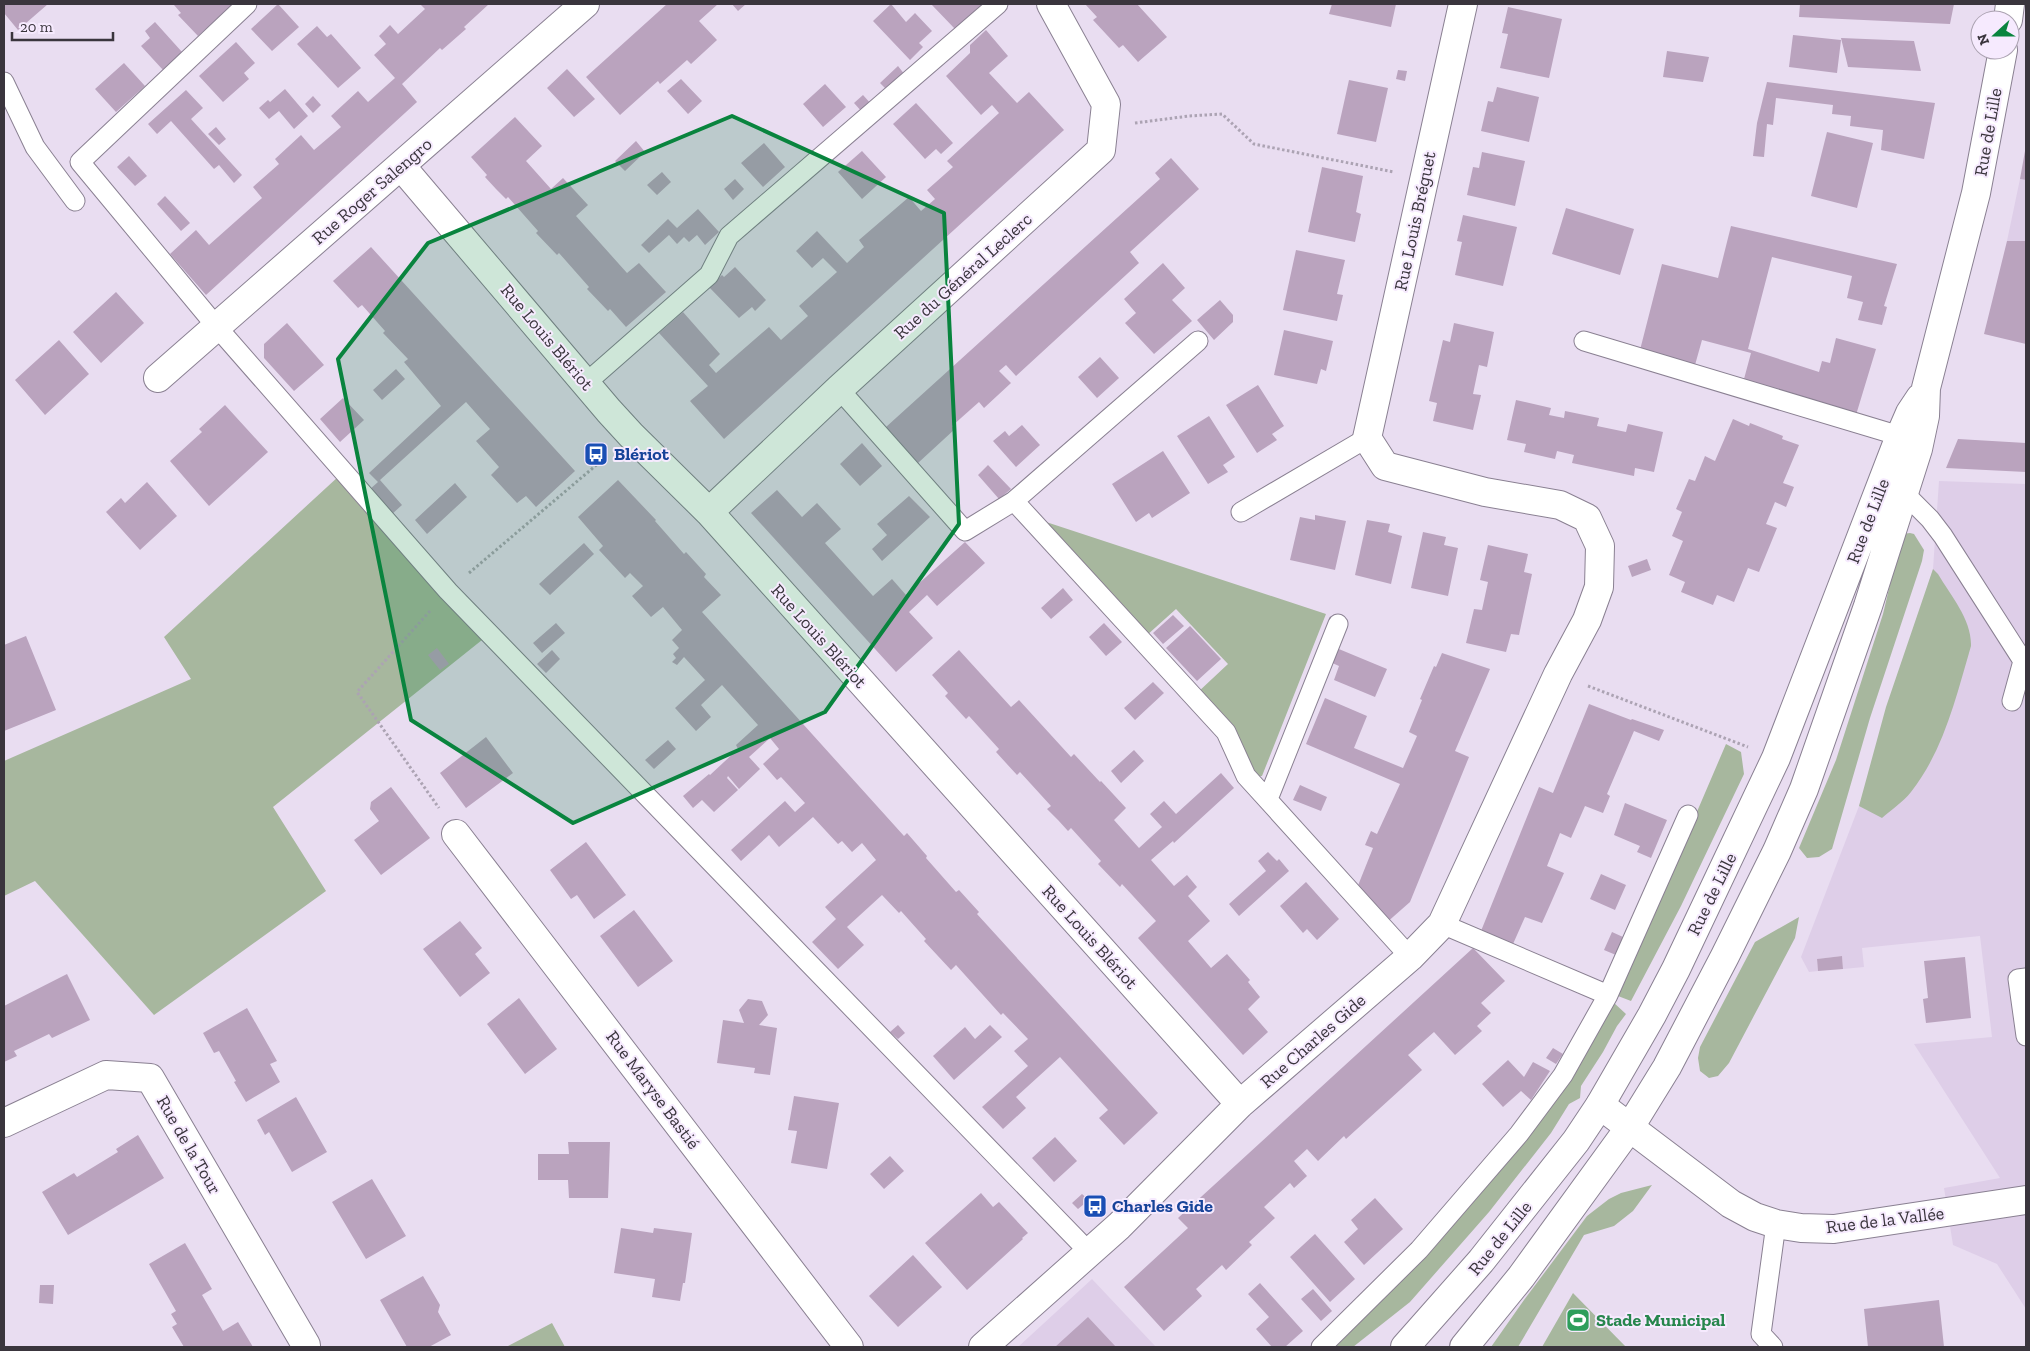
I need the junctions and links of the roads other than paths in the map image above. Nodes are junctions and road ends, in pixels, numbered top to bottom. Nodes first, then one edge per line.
1 (247, 4) edge
2 (585, 4) edge
3 (998, 4) edge
4 (1051, 4) edge
5 (1462, 4) edge
6 (2001, 60) edge
7 (4, 82) edge
8 (401, 166) junction
9 (75, 201) dead end
10 (216, 326) junction
11 (1198, 341) dead end
12 (1584, 341) dead end
13 (158, 378) dead end
14 (586, 383) junction
15 (1926, 388) junction
16 (839, 389) junction
17 (1900, 436) junction
18 (1367, 438) junction
19 (1904, 493) junction
20 (1014, 501) junction
21 (708, 512) junction
22 (1241, 512) dead end
23 (1338, 624) dead end
24 (2012, 701) dead end
25 (1268, 799) junction
26 (1688, 815) dead end
27 (456, 834) dead end
28 (1442, 924) junction
29 (1410, 957) junction
30 (2026, 978) edge
31 (1608, 995) junction
32 (2026, 1036) edge
33 (1240, 1104) junction
34 (1600, 1105) junction
35 (4, 1123) edge
36 (1630, 1127) junction
37 (2026, 1200) edge
38 (1776, 1224) junction
39 (1088, 1252) junction
40 (1405, 1346) edge
41 (306, 1347) edge
42 (849, 1347) edge
43 (983, 1347) edge
44 (1321, 1347) edge
45 (1464, 1347) edge
46 (1773, 1347) edge

1 - 10 lane
2 - 8 street, Rue Roger Salengro
3 - 14 lane
4 - 16 street, Rue du Général Leclerc
5 - 18 street, Rue Louis Bréguet
6 - 15 street, Rue de Lille
7 - 9 lane
8 - 10 street, Rue Roger Salengro
8 - 14 street, Rue Louis Blériot
10 - 13 street, Rue Roger Salengro
10 - 39 lane
11 - 20 lane
12 - 17 lane
14 - 21 street, Rue Louis Blériot
15 - 17 street, Rue de Lille
15 - 19 street, Rue de Lille
16 - 20 lane
16 - 21 street, Rue du Général Leclerc
17 - 34 street, Rue de Lille
18 - 22 lane
18 - 28 street, Rue Charles Gide
19 - 24 lane
19 - 36 street, Rue de Lille
20 - 25 lane
21 - 33 street, Rue Louis Blériot
23 - 25 lane
25 - 29 lane
26 - 31 lane
27 - 42 street, Rue Maryse Bastié
28 - 29 street, Rue Charles Gide
28 - 31 lane
29 - 33 street, Rue Charles Gide
30 - 32 lane
31 - 44 lane
33 - 39 street, Rue Charles Gide
34 - 36 street, Rue de la Vallée
34 - 40 street, Rue de Lille
35 - 41 street, Rue de la Tour
36 - 38 street, Rue de la Vallée
36 - 45 street, Rue de Lille
37 - 38 street, Rue de la Vallée
38 - 46 lane
39 - 43 street, Rue Charles Gide

